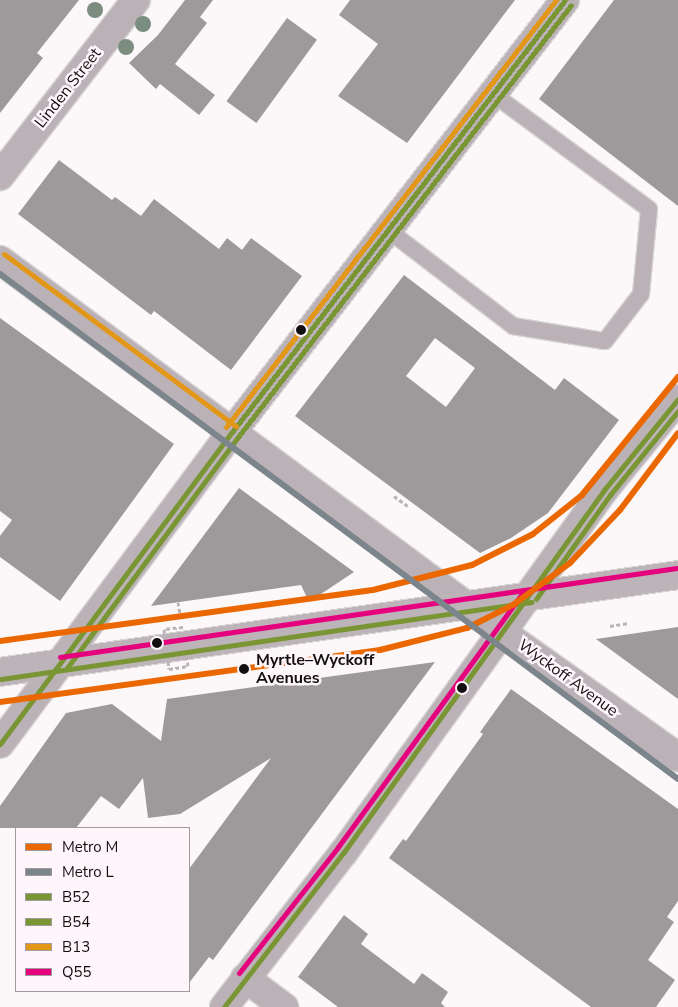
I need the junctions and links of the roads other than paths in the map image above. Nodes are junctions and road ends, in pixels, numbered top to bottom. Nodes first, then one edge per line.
1 (136, 0) edge
2 (565, 0) edge
3 (493, 94) junction
4 (0, 176) edge
5 (388, 230) junction
6 (0, 260) edge
7 (678, 399) edge
8 (232, 432) junction
9 (678, 575) edge
10 (530, 595) junction
11 (466, 605) junction
12 (502, 632) junction
13 (60, 664) junction
14 (0, 672) edge
15 (0, 744) edge
16 (678, 758) edge
17 (245, 978) junction
18 (224, 1007) edge
19 (284, 1007) edge

1 - 4 street, Linden Street
2 - 3 street
3 - 5 street
3 - 5 lane
5 - 8 street
6 - 8 street, Wyckoff Avenue
7 - 10 street
8 - 11 street, Wyckoff Avenue
8 - 13 street
9 - 10 main road
10 - 11 main road
10 - 12 street
11 - 12 street, Wyckoff Avenue
11 - 13 main road
12 - 16 street, Wyckoff Avenue
12 - 17 street
13 - 14 main road
13 - 15 street
17 - 18 street
17 - 19 street

